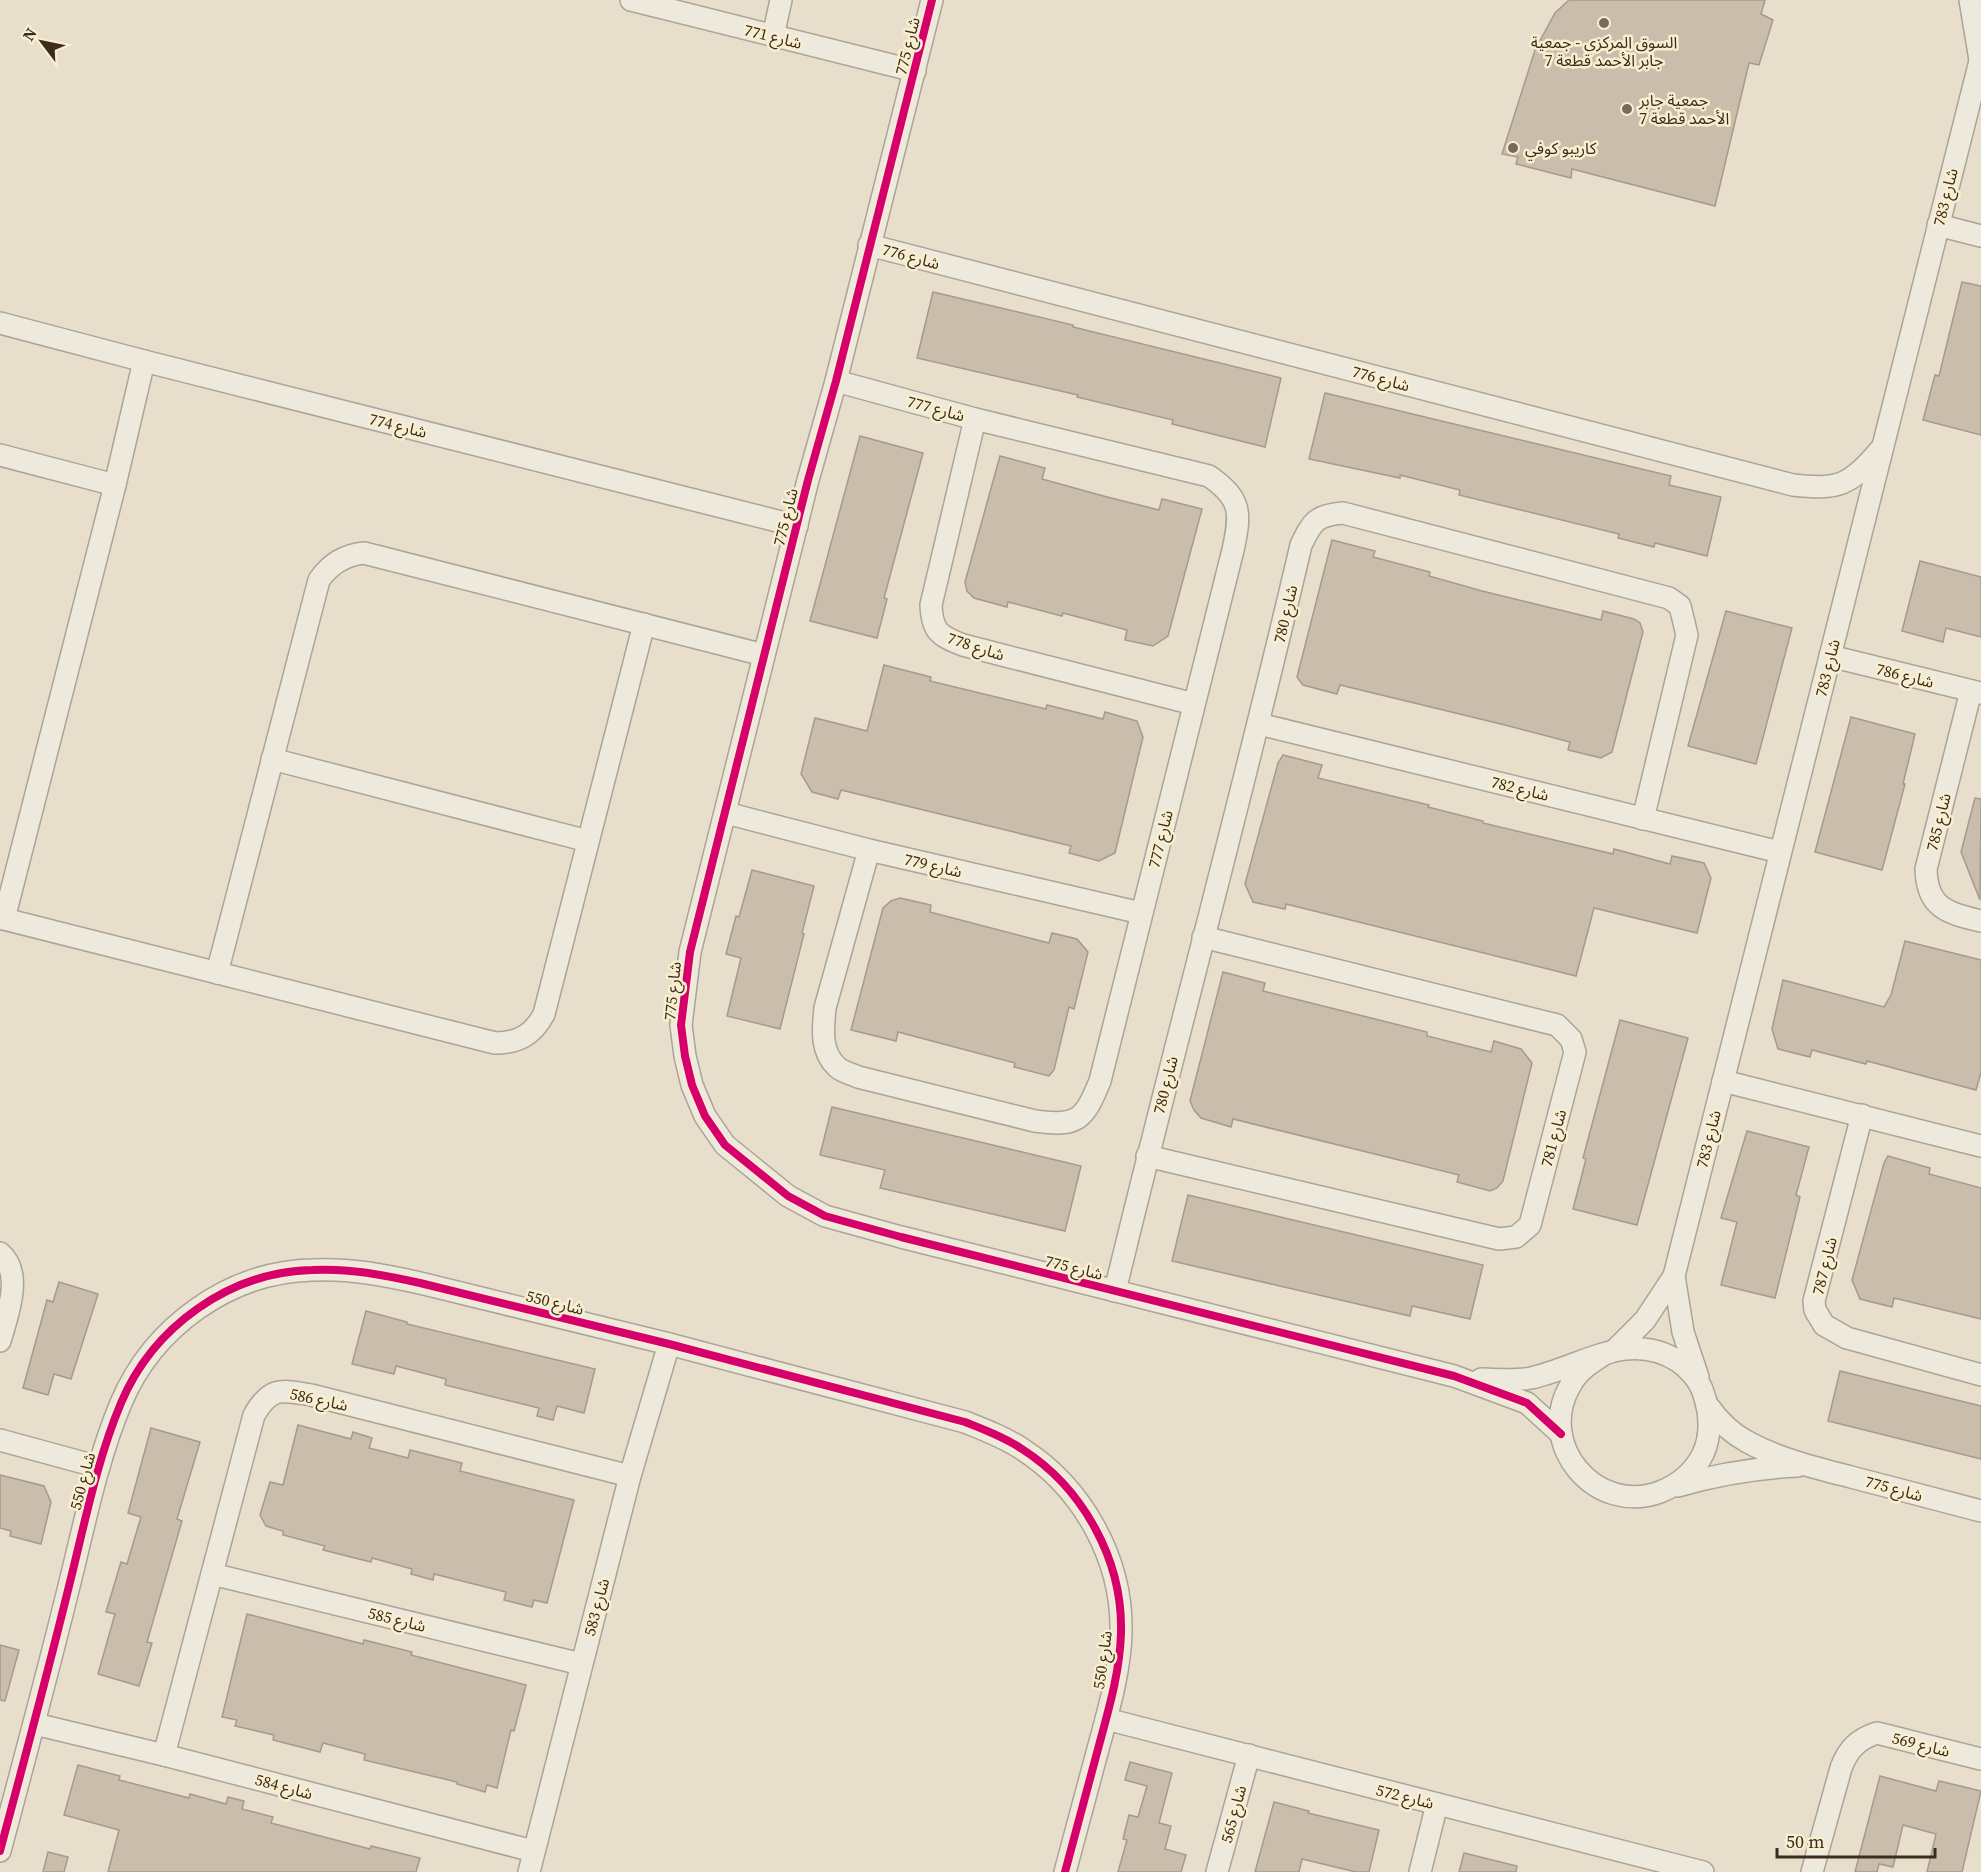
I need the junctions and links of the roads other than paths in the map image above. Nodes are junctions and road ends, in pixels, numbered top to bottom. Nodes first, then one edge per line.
1 (631, 0) edge
2 (781, 0) edge
3 (932, 0) edge
4 (1970, 0) edge
5 (772, 36) junction
6 (1980, 59) edge
7 (915, 71) junction
8 (1938, 225) junction
9 (1981, 236) edge
10 (869, 245) junction
11 (0, 322) edge
12 (144, 361) junction
13 (836, 381) junction
14 (975, 419) junction
15 (1882, 448) junction
16 (0, 455) edge
17 (115, 485) junction
18 (796, 526) junction
19 (644, 624) junction
20 (764, 655) junction
21 (1830, 656) junction
22 (1976, 692) edge
23 (1194, 704) junction
24 (1259, 724) junction
25 (272, 759) junction
26 (726, 813) junction
27 (1643, 819) junction
28 (588, 841) junction
29 (869, 850) junction
30 (1780, 852) junction
31 (1141, 913) junction
32 (2, 918) edge
33 (1981, 921) edge
34 (1203, 937) junction
35 (217, 973) junction
36 (1723, 1080) junction
37 (1862, 1115) junction
38 (1981, 1146) edge
39 (1147, 1156) junction
40 (0, 1253) edge
41 (1674, 1276) junction
42 (1115, 1291) junction
43 (0, 1341) edge
44 (669, 1344) junction
45 (1611, 1351) junction
46 (1981, 1375) edge
47 (1454, 1376) junction
48 (1701, 1386) junction
49 (1709, 1407) junction
50 (1561, 1434) junction
51 (0, 1440) edge
52 (1807, 1466) junction
53 (99, 1467) junction
54 (630, 1476) junction
55 (1672, 1488) junction
56 (1981, 1511) edge
57 (212, 1575) junction
58 (581, 1664) junction
59 (1106, 1719) junction
60 (35, 1724) junction
61 (164, 1755) junction
62 (1249, 1755) junction
63 (1981, 1759) edge
64 (1437, 1804) junction
65 (0, 1851) edge
66 (531, 1862) edge
67 (1622, 1862) edge
68 (1065, 1872) edge
69 (1217, 1872) edge
70 (1420, 1872) edge
71 (1703, 1872) edge
72 (1812, 1872) edge

1 - 5 street, شارع 771
2 - 5 street
3 - 7 street, شارع 775
4 - 6 street, شارع 783
5 - 7 street, شارع 771
6 - 8 street, شارع 783
7 - 10 street, شارع 775
8 - 9 street
8 - 15 street, شارع 783
10 - 13 street, شارع 775
10 - 15 street, شارع 776
11 - 12 street, شارع 774
12 - 17 street
12 - 18 street, شارع 774
13 - 14 street, شارع 777
13 - 18 street, شارع 775
14 - 23 street, شارع 777
14 - 23 street, شارع 778
15 - 21 street, شارع 783
16 - 17 street
17 - 32 street
18 - 20 street, شارع 775
19 - 20 street
19 - 25 street
19 - 28 street
20 - 26 street, شارع 775
21 - 22 street, شارع 786
21 - 30 street, شارع 783
22 - 33 street, شارع 785
23 - 31 street, شارع 777
24 - 27 street, شارع 782
24 - 27 street, شارع 780
24 - 34 street, شارع 780
25 - 28 street
25 - 35 street
26 - 29 street, شارع 779
26 - 42 street, شارع 775
27 - 30 street, شارع 782
28 - 35 street
29 - 31 street, شارع 779
29 - 31 street, شارع 777
30 - 36 street, شارع 783
32 - 35 street
34 - 39 street, شارع 780
34 - 39 street, شارع 781
36 - 37 street
36 - 41 street, شارع 783
37 - 38 street
37 - 46 street, شارع 787
39 - 42 street, شارع 780
40 - 43 street
41 - 45 street, شارع 783
41 - 48 street, شارع 783
42 - 47 street, شارع 775
44 - 53 street, شارع 550
44 - 54 street, شارع 583
44 - 59 street, شارع 550
45 - 47 street, شارع 775
45 - 48 street
45 - 50 street
47 - 50 street, شارع 775
48 - 49 street
49 - 52 street, شارع 775
49 - 55 street
50 - 55 street
51 - 53 street
52 - 55 street, شارع 775
52 - 56 street, شارع 775
53 - 60 street, شارع 550
54 - 57 street, شارع 586
54 - 58 street, شارع 583
57 - 58 street, شارع 585
57 - 61 street, شارع 586
58 - 66 street, شارع 583
59 - 62 street, شارع 572
59 - 68 street, شارع 550
60 - 61 street, شارع 584
60 - 65 street, شارع 550
61 - 66 street, شارع 584
62 - 64 street, شارع 572
62 - 69 street, شارع 565
63 - 72 street, شارع 569
64 - 67 street, شارع 572
64 - 70 street
67 - 71 street, شارع 572

